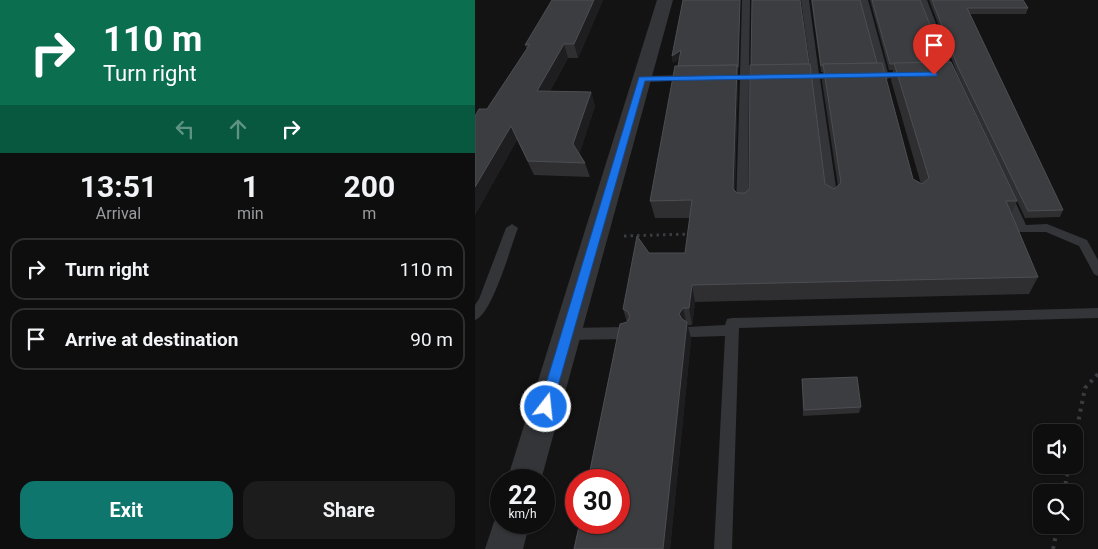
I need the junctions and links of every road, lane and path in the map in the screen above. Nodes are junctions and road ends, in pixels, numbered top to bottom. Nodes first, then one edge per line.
1 (665, 0) edge
2 (746, 0) edge
3 (805, 0) edge
4 (864, 0) edge
5 (923, 0) edge
6 (923, 75) edge
7 (816, 76) junction
8 (845, 76) edge
9 (865, 76) edge
10 (745, 77) junction
11 (698, 78) edge
12 (717, 78) edge
13 (949, 78) edge
14 (642, 79) junction
15 (886, 80) junction
16 (1004, 190) edge
17 (832, 201) edge
18 (742, 206) edge
19 (512, 228) dead end
20 (692, 234) edge
21 (596, 236) junction
22 (1098, 271) edge
23 (1098, 313) edge
24 (475, 315) edge
25 (732, 330) junction
26 (691, 332) dead end
27 (627, 333) edge
28 (567, 334) junction
29 (1098, 374) edge
30 (1078, 424) edge
31 (527, 469) edge
32 (508, 534) edge
33 (1056, 534) edge
34 (504, 549) edge
35 (723, 549) edge
36 (1053, 549) edge

1 - 14 street
2 - 10 lane
3 - 7 lane
4 - 15 lane
5 - 13 lane
6 - 15 lane
7 - 8 lane
7 - 10 lane
7 - 17 lane
9 - 15 lane
10 - 12 lane
10 - 18 lane
11 - 14 lane
14 - 21 street
16 - 22 lane
19 - 24 lane
20 - 21 path
21 - 28 street
23 - 25 lane
25 - 26 lane
25 - 35 lane
27 - 28 lane
28 - 31 street
29 - 30 path
32 - 34 street
33 - 36 path

